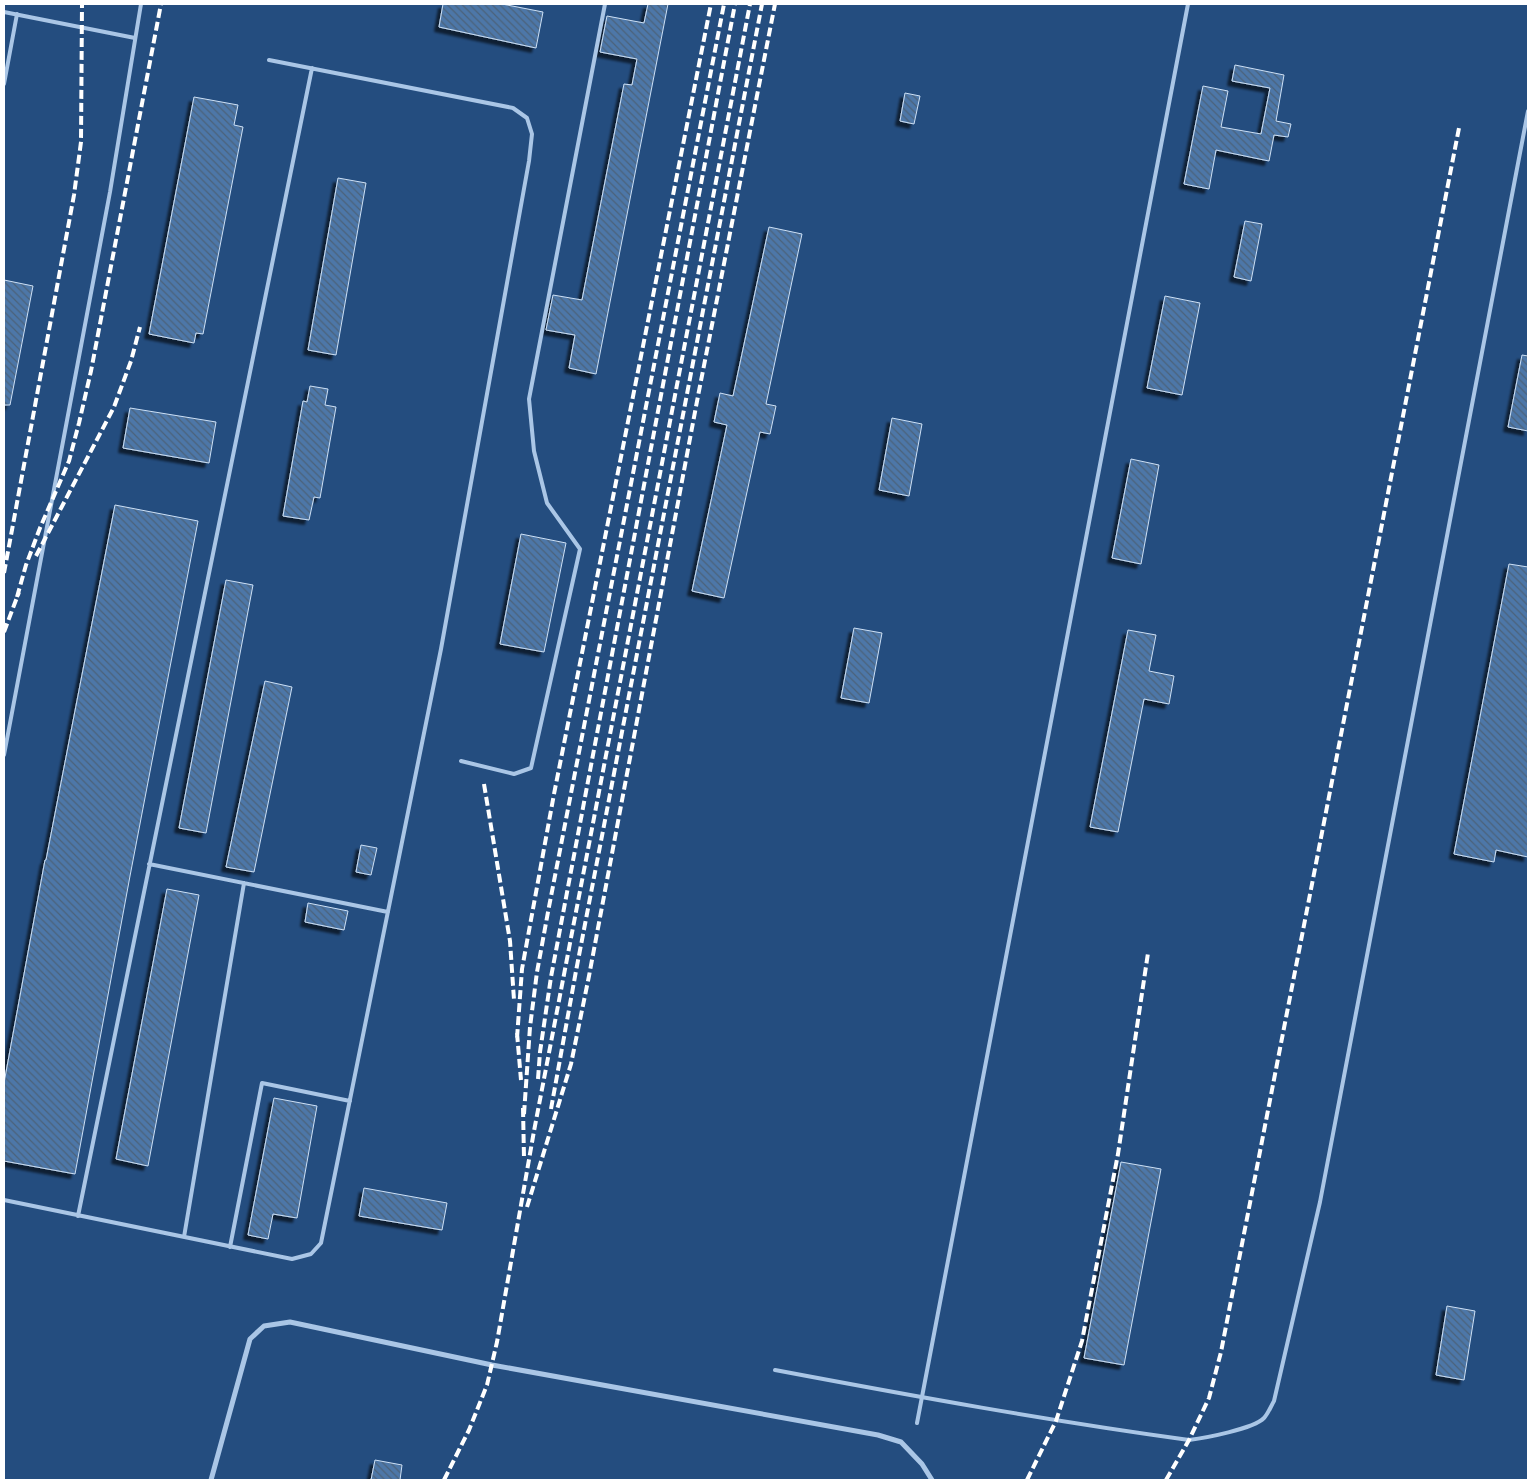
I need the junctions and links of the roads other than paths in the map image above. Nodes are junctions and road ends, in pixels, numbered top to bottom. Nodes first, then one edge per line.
1 (142, 4) edge
2 (605, 4) edge
3 (1188, 4) edge
4 (4, 12) edge
5 (17, 14) junction
6 (135, 38) junction
7 (269, 60) dead end
8 (312, 68) junction
9 (4, 84) edge
10 (1528, 111) edge
11 (4, 755) edge
12 (461, 761) dead end
13 (149, 864) junction
14 (244, 883) junction
15 (388, 912) junction
16 (350, 1101) junction
17 (4, 1200) edge
18 (78, 1216) junction
19 (184, 1237) junction
20 (230, 1247) junction
21 (775, 1370) dead end
22 (921, 1398) junction
23 (917, 1423) dead end
24 (210, 1480) edge
25 (932, 1480) edge

1 - 6 lane
2 - 12 lane
3 - 22 lane
4 - 5 lane
5 - 6 lane
5 - 9 lane
6 - 11 lane
7 - 8 lane
8 - 13 lane
8 - 15 lane
10 - 22 lane
13 - 14 lane
13 - 18 lane
14 - 15 lane
14 - 19 lane
15 - 16 lane
16 - 20 lane
16 - 20 lane
17 - 18 lane
18 - 19 lane
19 - 20 lane
21 - 22 lane
22 - 23 lane
24 - 25 street

